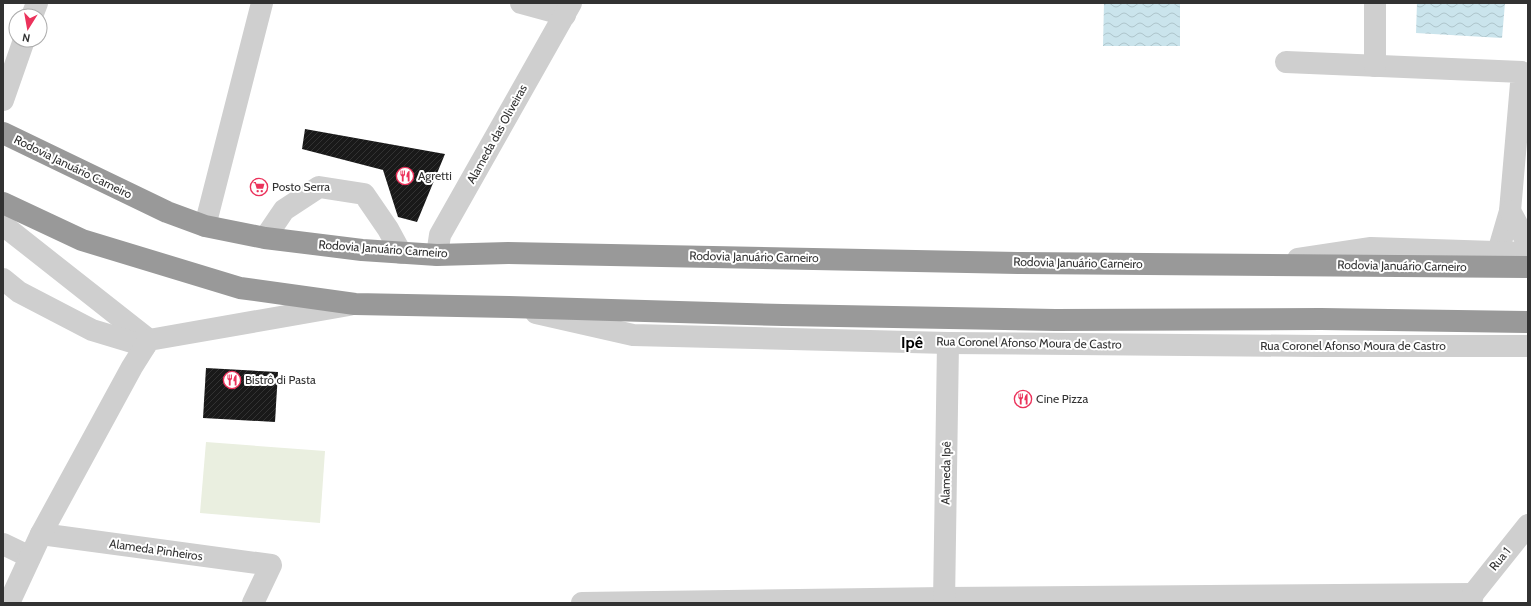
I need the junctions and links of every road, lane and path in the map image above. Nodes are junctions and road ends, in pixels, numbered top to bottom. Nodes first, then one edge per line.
1 (262, 3) edge
2 (521, 3) edge
3 (1375, 3) edge
4 (568, 9) edge
5 (21, 48) edge
6 (1286, 62) dead end
7 (1375, 66) junction
8 (1526, 70) edge
9 (3, 100) edge
10 (3, 133) edge
11 (3, 203) edge
12 (1510, 211) junction
13 (3, 225) edge
14 (205, 226) junction
15 (265, 238) junction
16 (1528, 244) edge
17 (1498, 252) junction
18 (1528, 253) edge
19 (401, 254) junction
20 (437, 255) junction
21 (1260, 264) junction
22 (1528, 267) edge
23 (3, 278) edge
24 (355, 304) junction
25 (509, 307) junction
26 (1528, 322) edge
27 (948, 342) junction
28 (147, 344) junction
29 (1528, 346) edge
30 (1528, 525) edge
31 (41, 534) junction
32 (3, 544) edge
33 (30, 557) junction
34 (1472, 598) edge
35 (944, 600) edge
36 (9, 603) edge
37 (253, 603) edge
38 (582, 603) edge

1 - 14 street
2 - 4 street, Alameda das Oliveiras
3 - 7 street
4 - 20 street, Alameda das Oliveiras
5 - 9 street
6 - 7 street
7 - 8 street
8 - 12 street
10 - 14 highway, Rodovia Januário Carneiro
11 - 24 highway
12 - 16 street
12 - 17 street
13 - 28 street
14 - 15 highway, Rodovia Januário Carneiro
15 - 19 highway, Rodovia Januário Carneiro
15 - 19 street
17 - 18 street
17 - 21 street
19 - 20 highway, Rodovia Januário Carneiro
20 - 21 highway, Rodovia Januário Carneiro
21 - 22 highway, Rodovia Januário Carneiro
23 - 28 street
24 - 25 highway
24 - 28 street
25 - 26 highway
25 - 27 street, Rua Coronel Afonso Moura de Castro
27 - 29 street, Rua Coronel Afonso Moura de Castro
27 - 35 street, Alameda Ipê
28 - 31 street
30 - 34 street, Rua 1
31 - 33 street
31 - 37 street, Alameda Pinheiros
32 - 33 street
33 - 36 street
34 - 35 street
35 - 38 street

